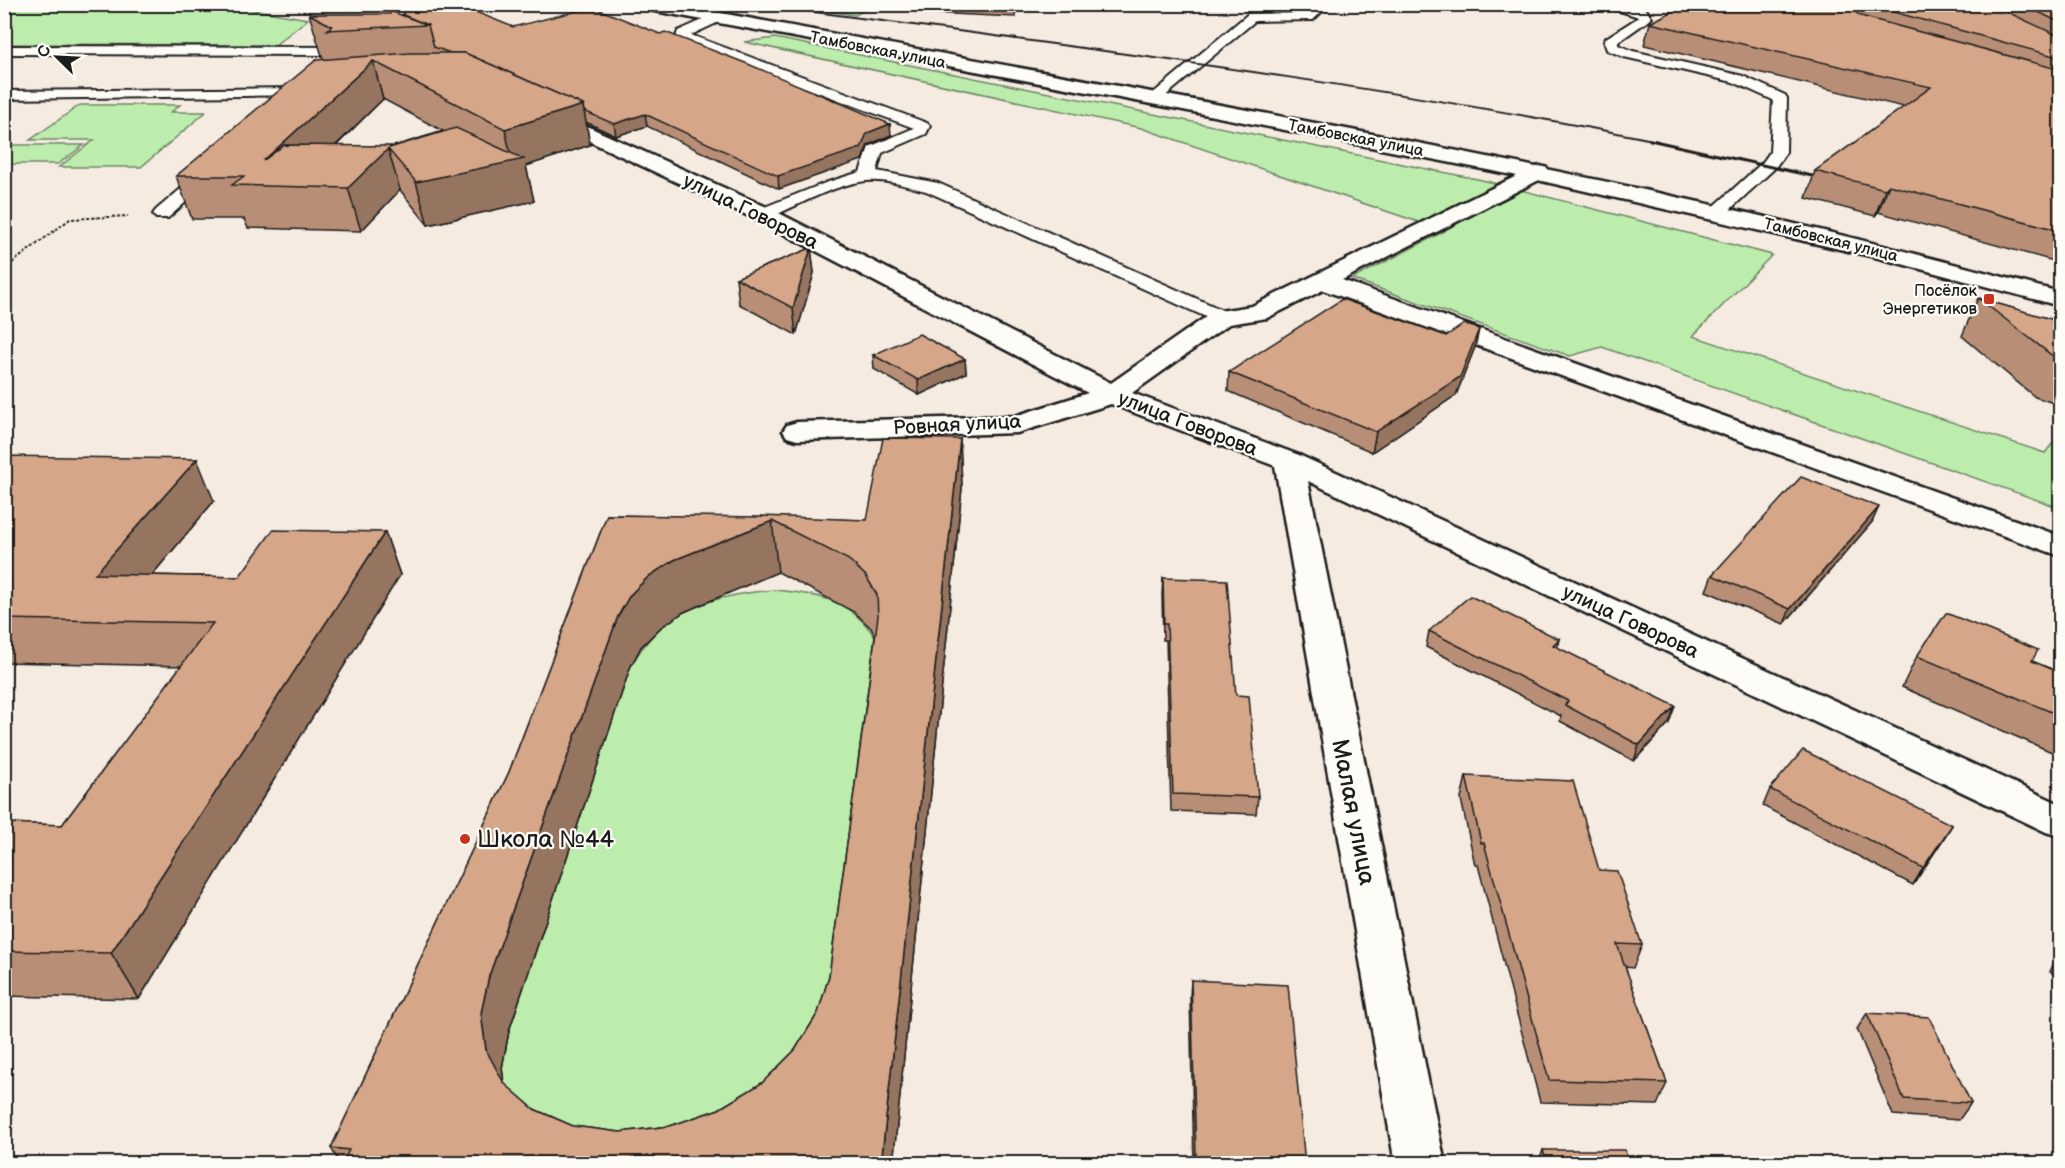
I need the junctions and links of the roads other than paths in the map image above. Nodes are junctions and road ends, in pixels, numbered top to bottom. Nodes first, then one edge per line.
1 (644, 4) edge
2 (1324, 4) edge
3 (1603, 4) edge
4 (1959, 4) edge
5 (2061, 9) edge
6 (1998, 11) edge
7 (716, 18) junction
8 (336, 27) edge
9 (374, 47) joint
10 (4, 50) edge
11 (324, 91) edge
12 (300, 93) junction
13 (4, 94) edge
14 (1152, 100) junction
15 (524, 104) edge
16 (283, 108) edge
17 (222, 161) edge
18 (1540, 172) junction
19 (867, 176) junction
20 (1718, 211) junction
21 (162, 214) road end
22 (762, 214) junction
23 (1324, 282) junction
24 (2061, 299) edge
25 (1222, 317) junction
26 (1112, 395) junction
27 (797, 431) dead end
28 (1289, 460) junction
29 (2061, 547) edge
30 (2061, 821) edge
31 (1420, 1164) edge

1 - 7 street, Тамбовская улица
2 - 14 lane
3 - 20 lane
4 - 6 lane
5 - 6 lane
7 - 14 street, Тамбовская улица
7 - 19 lane
8 - 9 street
9 - 10 lane
11 - 12 lane
12 - 13 lane
12 - 16 lane
14 - 18 street, Тамбовская улица
15 - 22 street, улица Говорова
17 - 21 lane
18 - 20 street, Тамбовская улица
18 - 23 street
19 - 22 lane
19 - 25 lane
20 - 24 street, Тамбовская улица
22 - 26 street, улица Говорова
23 - 25 street
23 - 29 street
25 - 26 street, Ровная улица
26 - 27 street, Ровная улица
26 - 28 street, улица Говорова
28 - 30 street, улица Говорова
28 - 31 street, Малая улица

